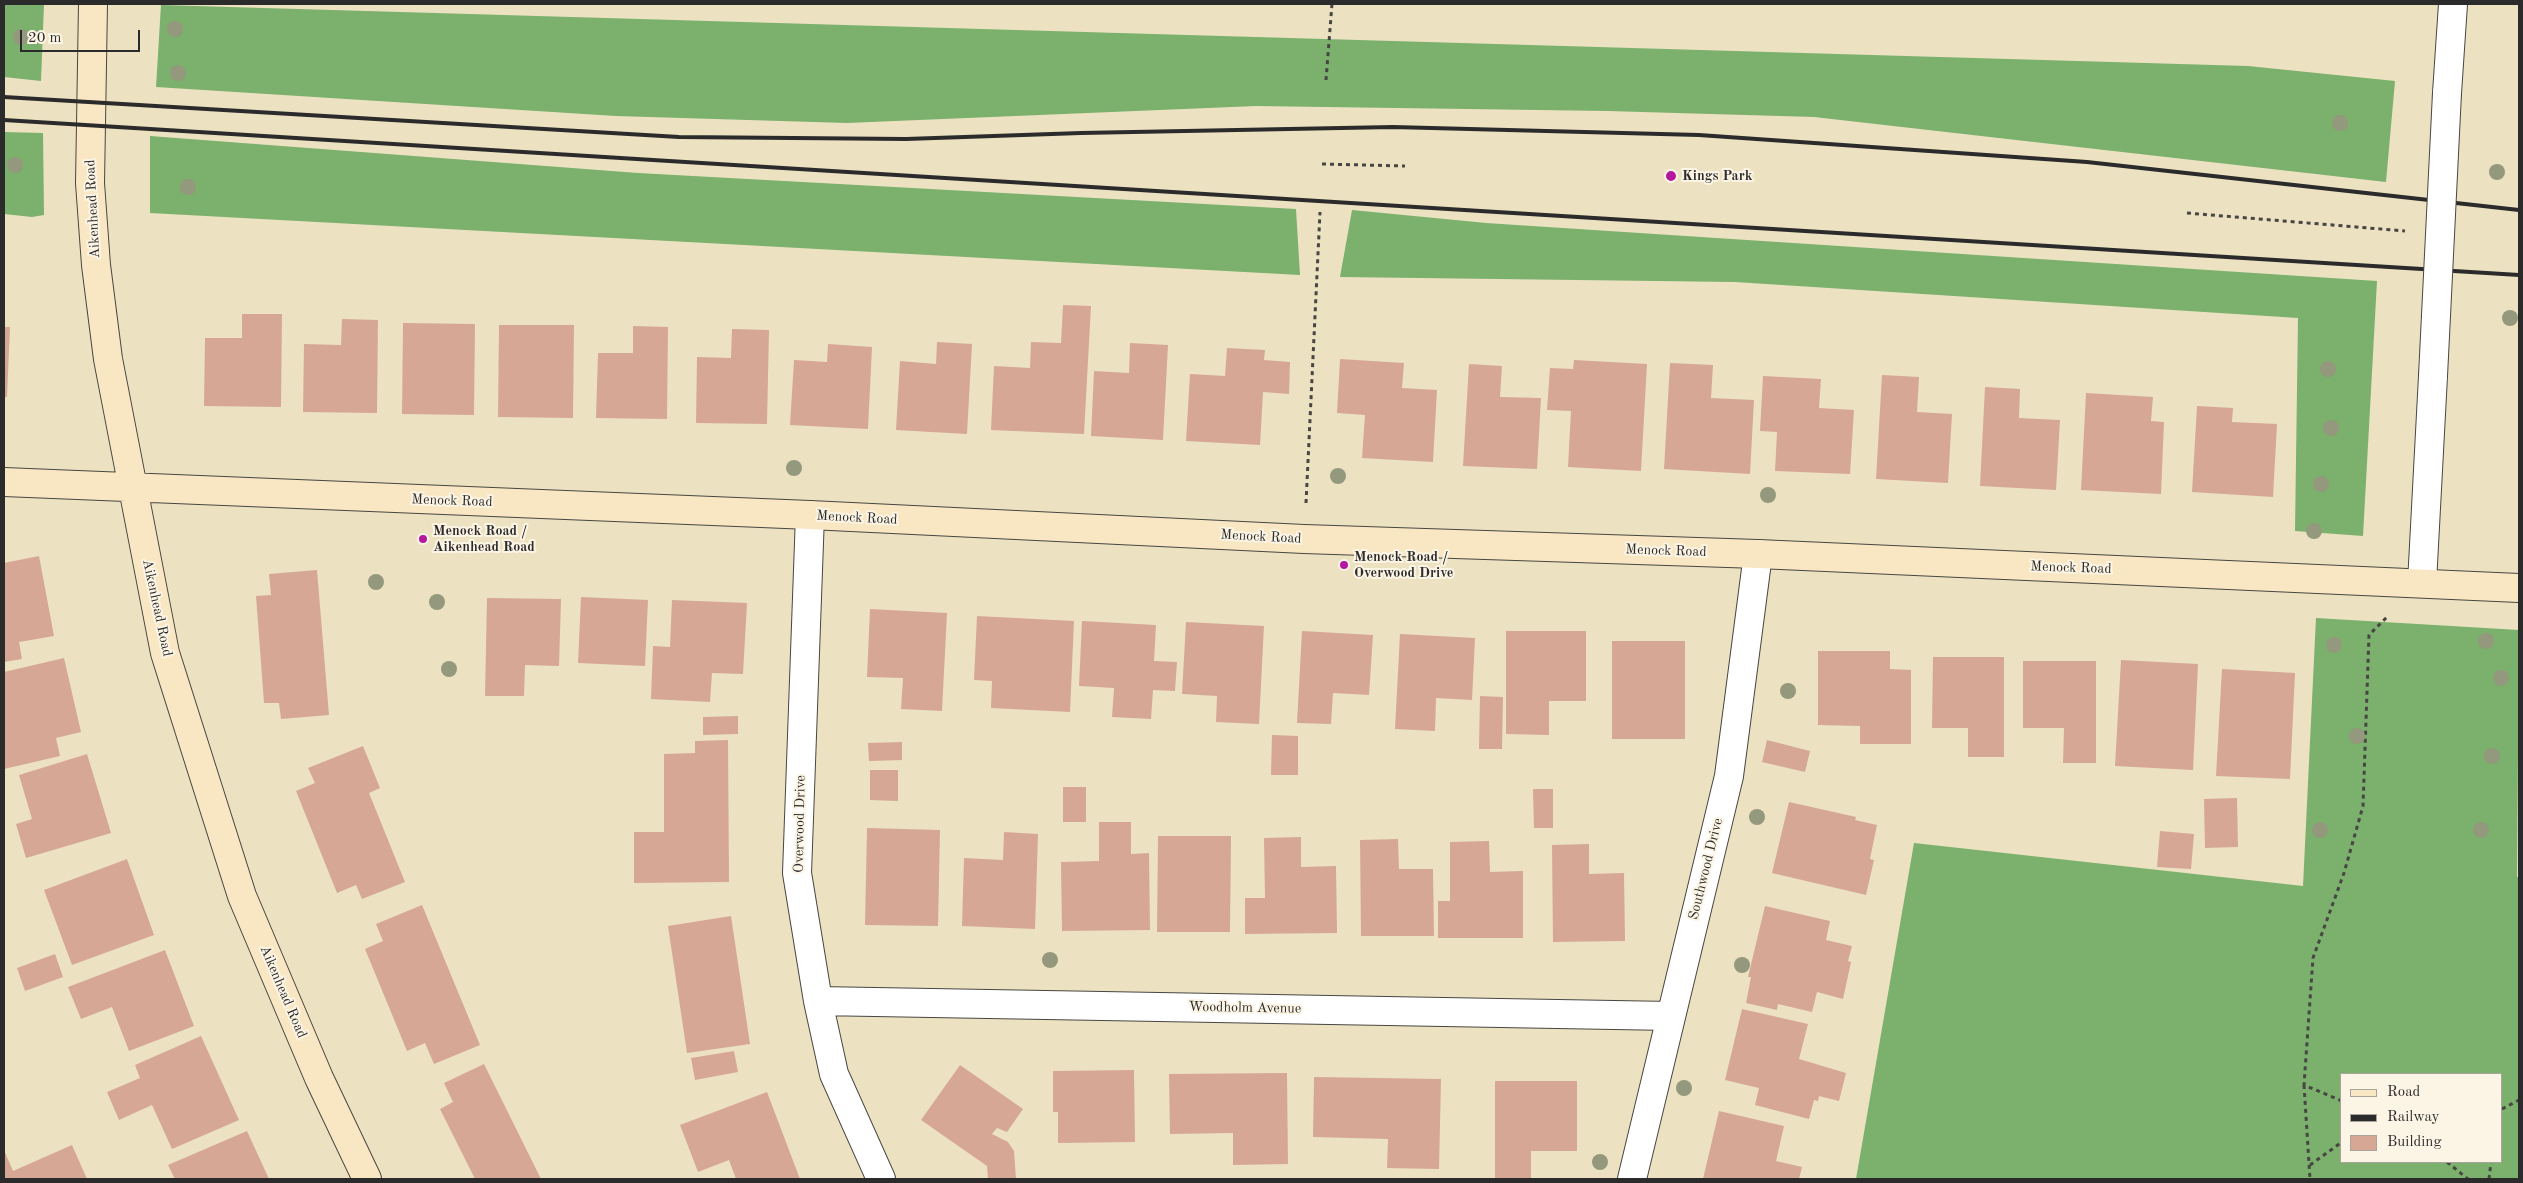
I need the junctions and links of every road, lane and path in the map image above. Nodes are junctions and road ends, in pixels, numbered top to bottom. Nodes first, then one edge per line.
1 (93, 4) edge
2 (1332, 4) edge
3 (2454, 4) edge
4 (1326, 80) dead end
5 (1322, 164) dead end
6 (1404, 166) dead end
7 (1320, 212) dead end
8 (2187, 213) dead end
9 (2441, 234) junction
10 (4, 482) edge
11 (133, 488) junction
12 (810, 515) junction
13 (1304, 539) junction
14 (1758, 554) junction
15 (2422, 583) junction
16 (2519, 588) edge
17 (818, 1001) junction
18 (1670, 1016) junction
19 (2304, 1085) junction
20 (2340, 1100) edge
21 (2519, 1100) edge
22 (2503, 1108) edge
23 (2340, 1143) edge
24 (2448, 1163) edge
25 (2491, 1163) edge
26 (2309, 1165) junction
27 (367, 1179) edge
28 (881, 1179) edge
29 (1632, 1179) edge
30 (2310, 1179) edge
31 (2468, 1179) edge
32 (2489, 1179) edge

1 - 11 street, Aikenhead Road
2 - 4 path
3 - 9 street, bridge
5 - 6 path
7 - 13 path
8 - 9 path
9 - 15 street, bridge
10 - 11 street, Menock Road
11 - 12 street, Menock Road
11 - 27 street, Aikenhead Road
12 - 13 street, Menock Road
12 - 17 street, Overwood Drive
13 - 14 street, Menock Road
14 - 15 street, Menock Road
14 - 18 street, Southwood Drive
15 - 16 street, Menock Road
15 - 19 path
17 - 18 street, Woodholm Avenue
17 - 28 street, Overwood Drive
18 - 29 street, Southwood Drive
19 - 20 path
19 - 26 path
21 - 22 path
23 - 26 path
24 - 31 path
25 - 32 path
26 - 30 path

